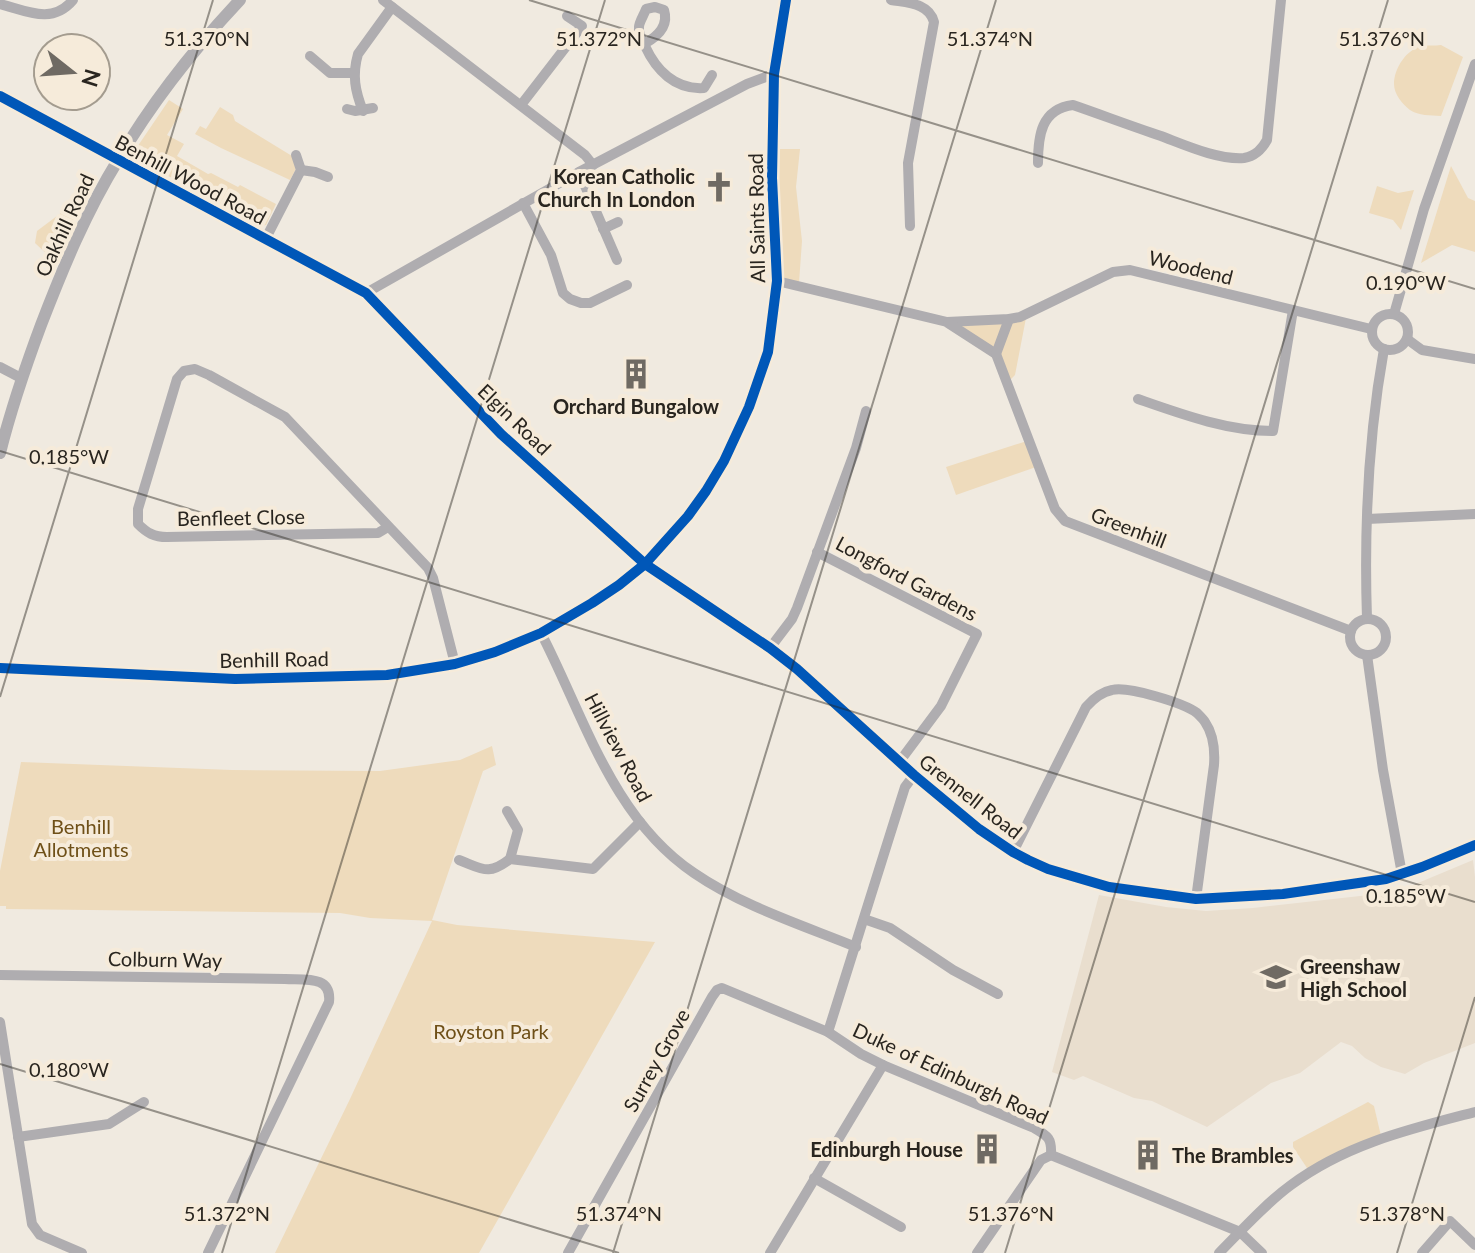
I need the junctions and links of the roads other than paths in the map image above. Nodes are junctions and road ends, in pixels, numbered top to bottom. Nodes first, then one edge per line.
1 (73, 0) edge
2 (240, 0) edge
3 (786, 0) edge
4 (891, 0) edge
5 (1275, 0) edge
6 (1281, 0) edge
7 (388, 3) edge
8 (0, 4) edge
9 (567, 16) dead end
10 (644, 44) dead end
11 (310, 56) dead end
12 (1475, 64) edge
13 (354, 73) junction
14 (774, 74) junction
15 (712, 75) dead end
16 (704, 88) junction
17 (1, 101) edge
18 (713, 102) junction
19 (521, 105) junction
20 (347, 109) dead end
21 (296, 155) dead end
22 (117, 160) junction
23 (1038, 163) dead end
24 (593, 165) junction
25 (301, 170) junction
26 (579, 172) junction
27 (328, 177) dead end
28 (523, 203) junction
29 (618, 222) dead end
30 (910, 226) dead end
31 (603, 229) junction
32 (265, 240) junction
33 (617, 260) dead end
34 (777, 281) junction
35 (627, 285) dead end
36 (366, 293) junction
37 (1293, 310) junction
38 (1394, 314) junction
39 (1009, 319) junction
40 (947, 322) junction
41 (1371, 329) junction
42 (1407, 339) junction
43 (1384, 349) junction
44 (996, 354) junction
45 (1475, 359) edge
46 (0, 367) edge
47 (21, 378) junction
48 (1138, 399) dead end
49 (866, 411) dead end
50 (0, 453) edge
51 (1475, 514) edge
52 (1367, 519) junction
53 (388, 527) junction
54 (817, 552) junction
55 (645, 564) junction
56 (1367, 619) junction
57 (1351, 631) junction
58 (541, 633) junction
59 (770, 648) junction
60 (1367, 655) junction
61 (455, 664) junction
62 (0, 668) edge
63 (900, 761) junction
64 (914, 775) junction
65 (507, 811) dead end
66 (640, 822) junction
67 (1475, 845) edge
68 (1013, 852) junction
69 (510, 859) junction
70 (459, 860) dead end
71 (1402, 874) junction
72 (1196, 899) junction
73 (864, 919) junction
74 (856, 947) junction
75 (0, 975) edge
76 (998, 994) dead end
77 (0, 1022) edge
78 (828, 1032) junction
79 (883, 1065) junction
80 (144, 1102) dead end
81 (1475, 1112) edge
82 (18, 1137) junction
83 (1051, 1155) junction
84 (814, 1178) junction
85 (901, 1227) dead end
86 (1240, 1232) junction
87 (1475, 1245) edge
88 (82, 1253) edge
89 (208, 1253) edge
90 (568, 1253) edge
91 (770, 1253) edge
92 (977, 1253) edge
93 (1219, 1253) edge
94 (1262, 1253) edge
95 (1422, 1253) edge

1 - 8 street
2 - 22 street, Oakhill Road
3 - 14 street, All Saints Road
4 - 30 street
5 - 6 street
6 - 23 street
7 - 13 street
7 - 19 street
9 - 19 street
10 - 16 street
11 - 13 street
12 - 38 street
13 - 20 street
14 - 18 street
14 - 34 street, All Saints Road
15 - 16 street
16 - 18 street
17 - 22 street, Benhill Wood Road
18 - 24 street
19 - 24 street
21 - 25 street
22 - 32 street, Benhill Wood Road
22 - 47 street, Oakhill Road
24 - 26 street
25 - 27 street
25 - 32 street
26 - 28 street
26 - 31 street
28 - 35 street
28 - 36 street
29 - 31 street
31 - 33 street
32 - 36 street, Benhill Wood Road
34 - 40 street, Woodend
34 - 55 street, All Saints Road
36 - 55 street, Elgin Road
37 - 39 street, Woodend
37 - 41 street, Woodend
37 - 48 street
38 - 41 street
38 - 42 street
39 - 40 street, Woodend
39 - 44 street
40 - 44 street, Woodend
41 - 43 street
42 - 43 street
42 - 45 street
43 - 52 street
44 - 57 street, Greenhill
46 - 47 street
47 - 50 street, Oakhill Road
49 - 54 street
51 - 52 street
52 - 56 street
53 - 53 street, Benfleet Close
53 - 61 street, Benfleet Close
54 - 59 street
54 - 63 street, Longford Gardens
55 - 58 street, All Saints Road
55 - 59 street, Grennell Road
56 - 57 street
56 - 60 street
57 - 60 street
58 - 61 street, Benhill Road
58 - 66 street, Hillview Road
59 - 63 street, Grennell Road
60 - 71 street
61 - 62 street, Benhill Road
63 - 64 street, Grennell Road
64 - 68 street, Grennell Road
64 - 73 street
65 - 69 street
66 - 69 street
66 - 74 street, Hillview Road
67 - 71 street, Grennell Road
68 - 72 street, Grennell Road
68 - 72 street
69 - 70 street
71 - 72 street, Grennell Road
73 - 74 street
73 - 76 street
74 - 78 street
75 - 89 street, Colburn Way
77 - 82 street
78 - 79 street, Duke of Edinburgh Road
78 - 90 street, Surrey Grove
79 - 83 street, Duke of Edinburgh Road
79 - 84 street
80 - 82 street
81 - 86 street
82 - 88 street
83 - 86 street, Duke of Edinburgh Road
83 - 92 street
84 - 85 street
84 - 91 street
86 - 93 street
86 - 94 street
87 - 95 street

